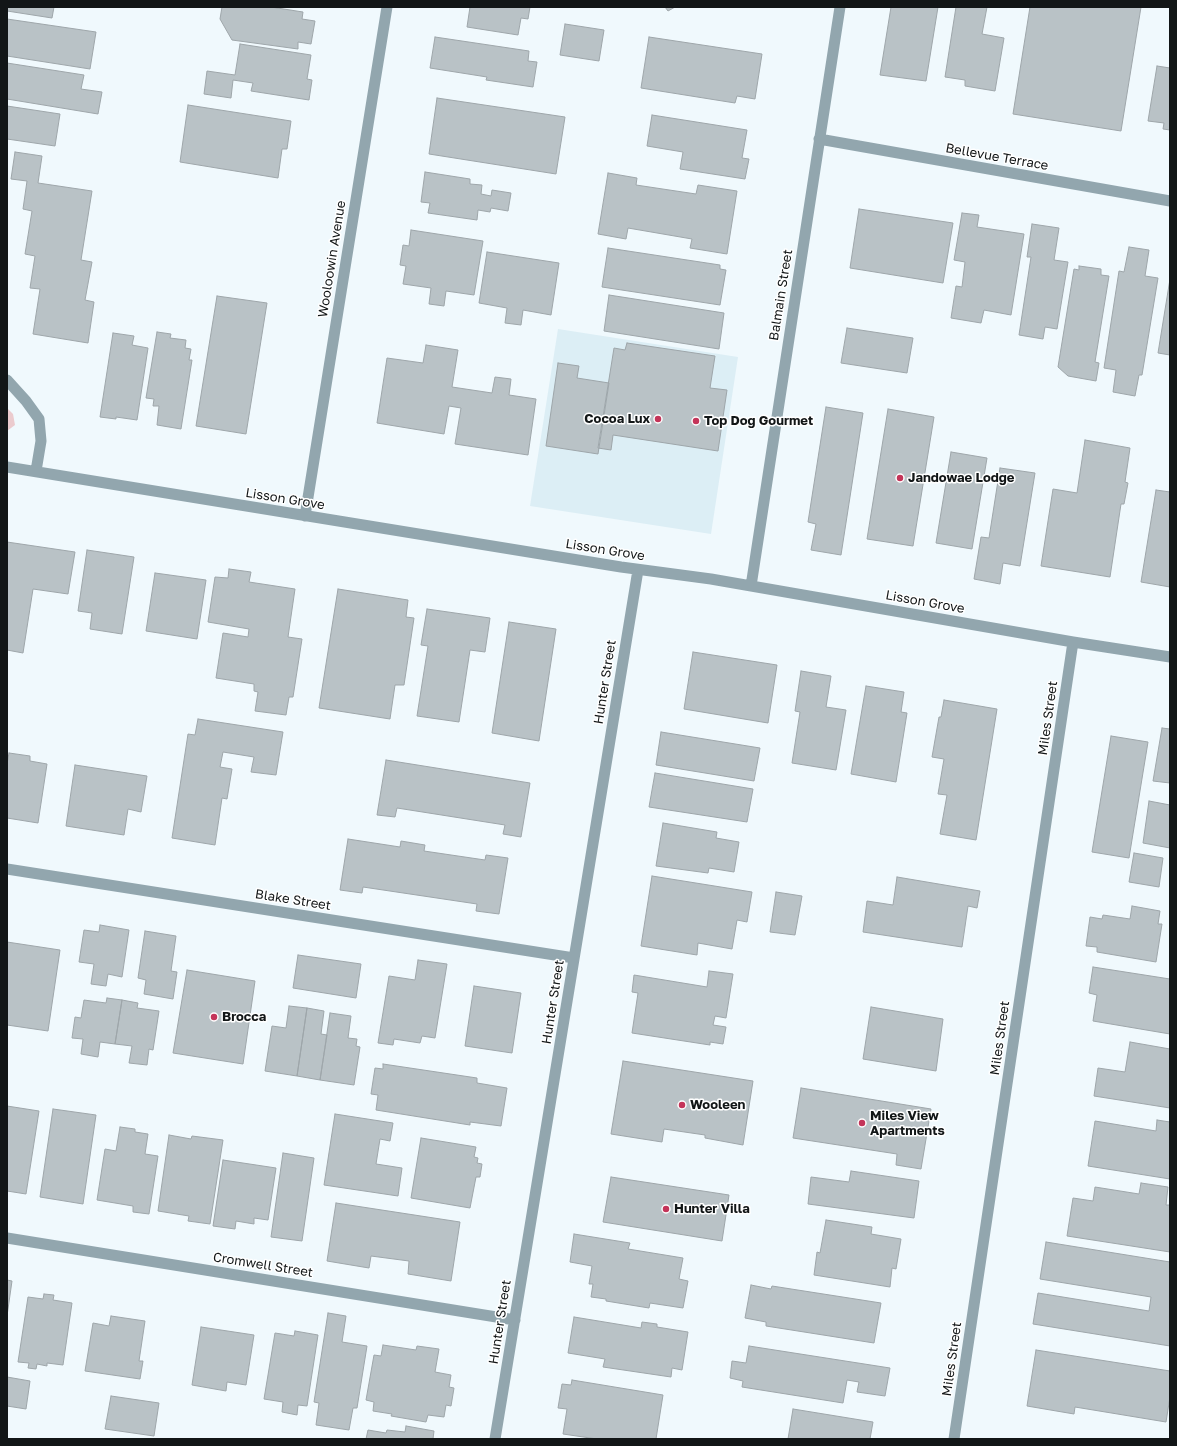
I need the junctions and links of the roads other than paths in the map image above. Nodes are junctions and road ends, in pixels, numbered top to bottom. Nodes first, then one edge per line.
1 (387, 7) edge
2 (840, 7) edge
3 (819, 139) junction
4 (1170, 201) edge
5 (7, 380) edge
6 (7, 467) edge
7 (36, 472) junction
8 (305, 516) junction
9 (638, 570) junction
10 (751, 586) junction
11 (1073, 642) junction
12 (1170, 657) edge
13 (7, 869) edge
14 (574, 958) junction
15 (7, 1238) edge
16 (515, 1320) junction
17 (495, 1439) edge
18 (954, 1439) edge

1 - 8 street, Wooloowin Avenue
2 - 3 street, Balmain Street
3 - 4 street, Bellevue Terrace
3 - 10 street, Balmain Street
5 - 7 street
6 - 7 street, Lisson Grove
7 - 8 street, Lisson Grove
8 - 9 street, Lisson Grove
9 - 10 street, Lisson Grove
9 - 14 street, Hunter Street
10 - 11 street, Lisson Grove
11 - 12 street, Lisson Grove
11 - 18 street, Miles Street
13 - 14 street, Blake Street
14 - 16 street, Hunter Street
15 - 16 street, Cromwell Street
16 - 17 street, Hunter Street

